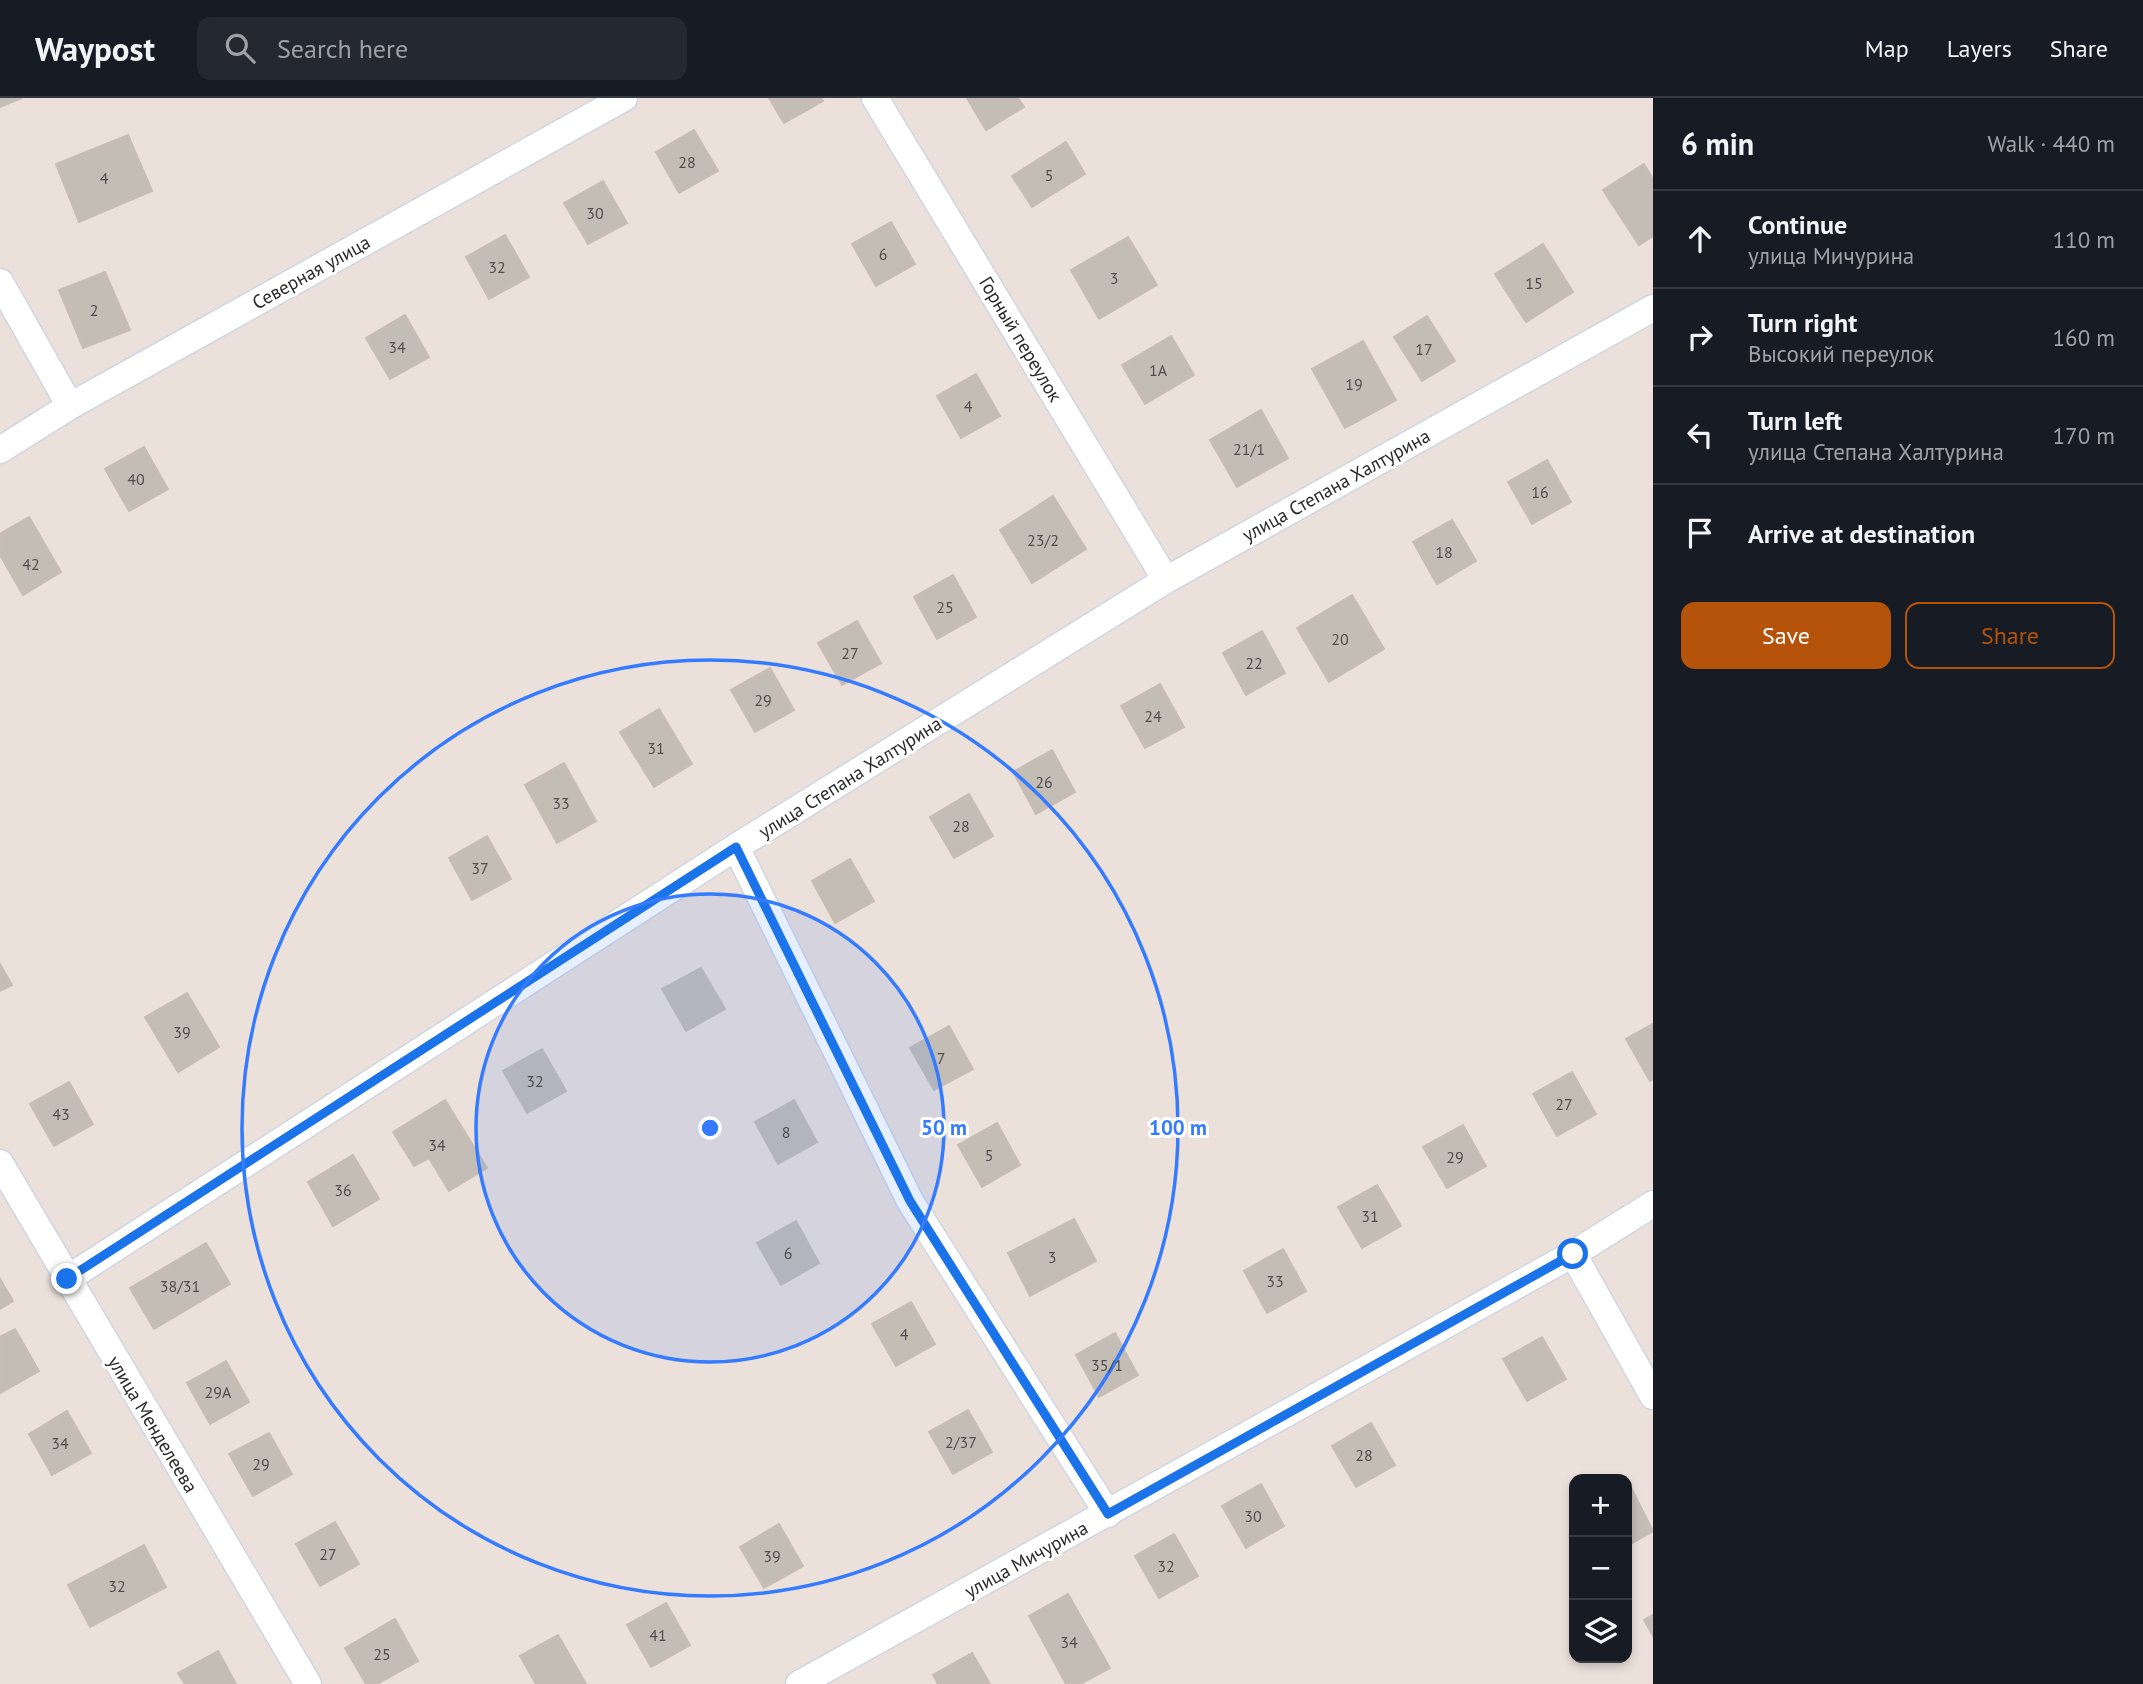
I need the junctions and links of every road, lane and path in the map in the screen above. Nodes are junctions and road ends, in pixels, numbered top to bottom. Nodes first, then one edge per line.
1 (625, 98) edge
2 (875, 98) edge
3 (0, 282) edge
4 (1653, 308) edge
5 (70, 406) junction
6 (0, 450) edge
7 (1167, 580) junction
8 (736, 847) junction
9 (0, 1163) edge
10 (1653, 1204) edge
11 (1573, 1254) junction
12 (67, 1279) junction
13 (1653, 1396) edge
14 (1108, 1514) junction
15 (308, 1684) edge
16 (799, 1684) edge

1 - 5 street, Северная улица
2 - 7 street, Горный переулок
3 - 5 street
4 - 7 street, улица Степана Халтурина
5 - 6 street, Северная улица
7 - 8 street, улица Степана Халтурина
8 - 12 street, улица Степана Халтурина
8 - 14 street
9 - 12 street, улица Менделеева
10 - 11 street, улица Мичурина
11 - 13 street
11 - 14 street, улица Мичурина
12 - 15 street, улица Менделеева
14 - 16 street, улица Мичурина

